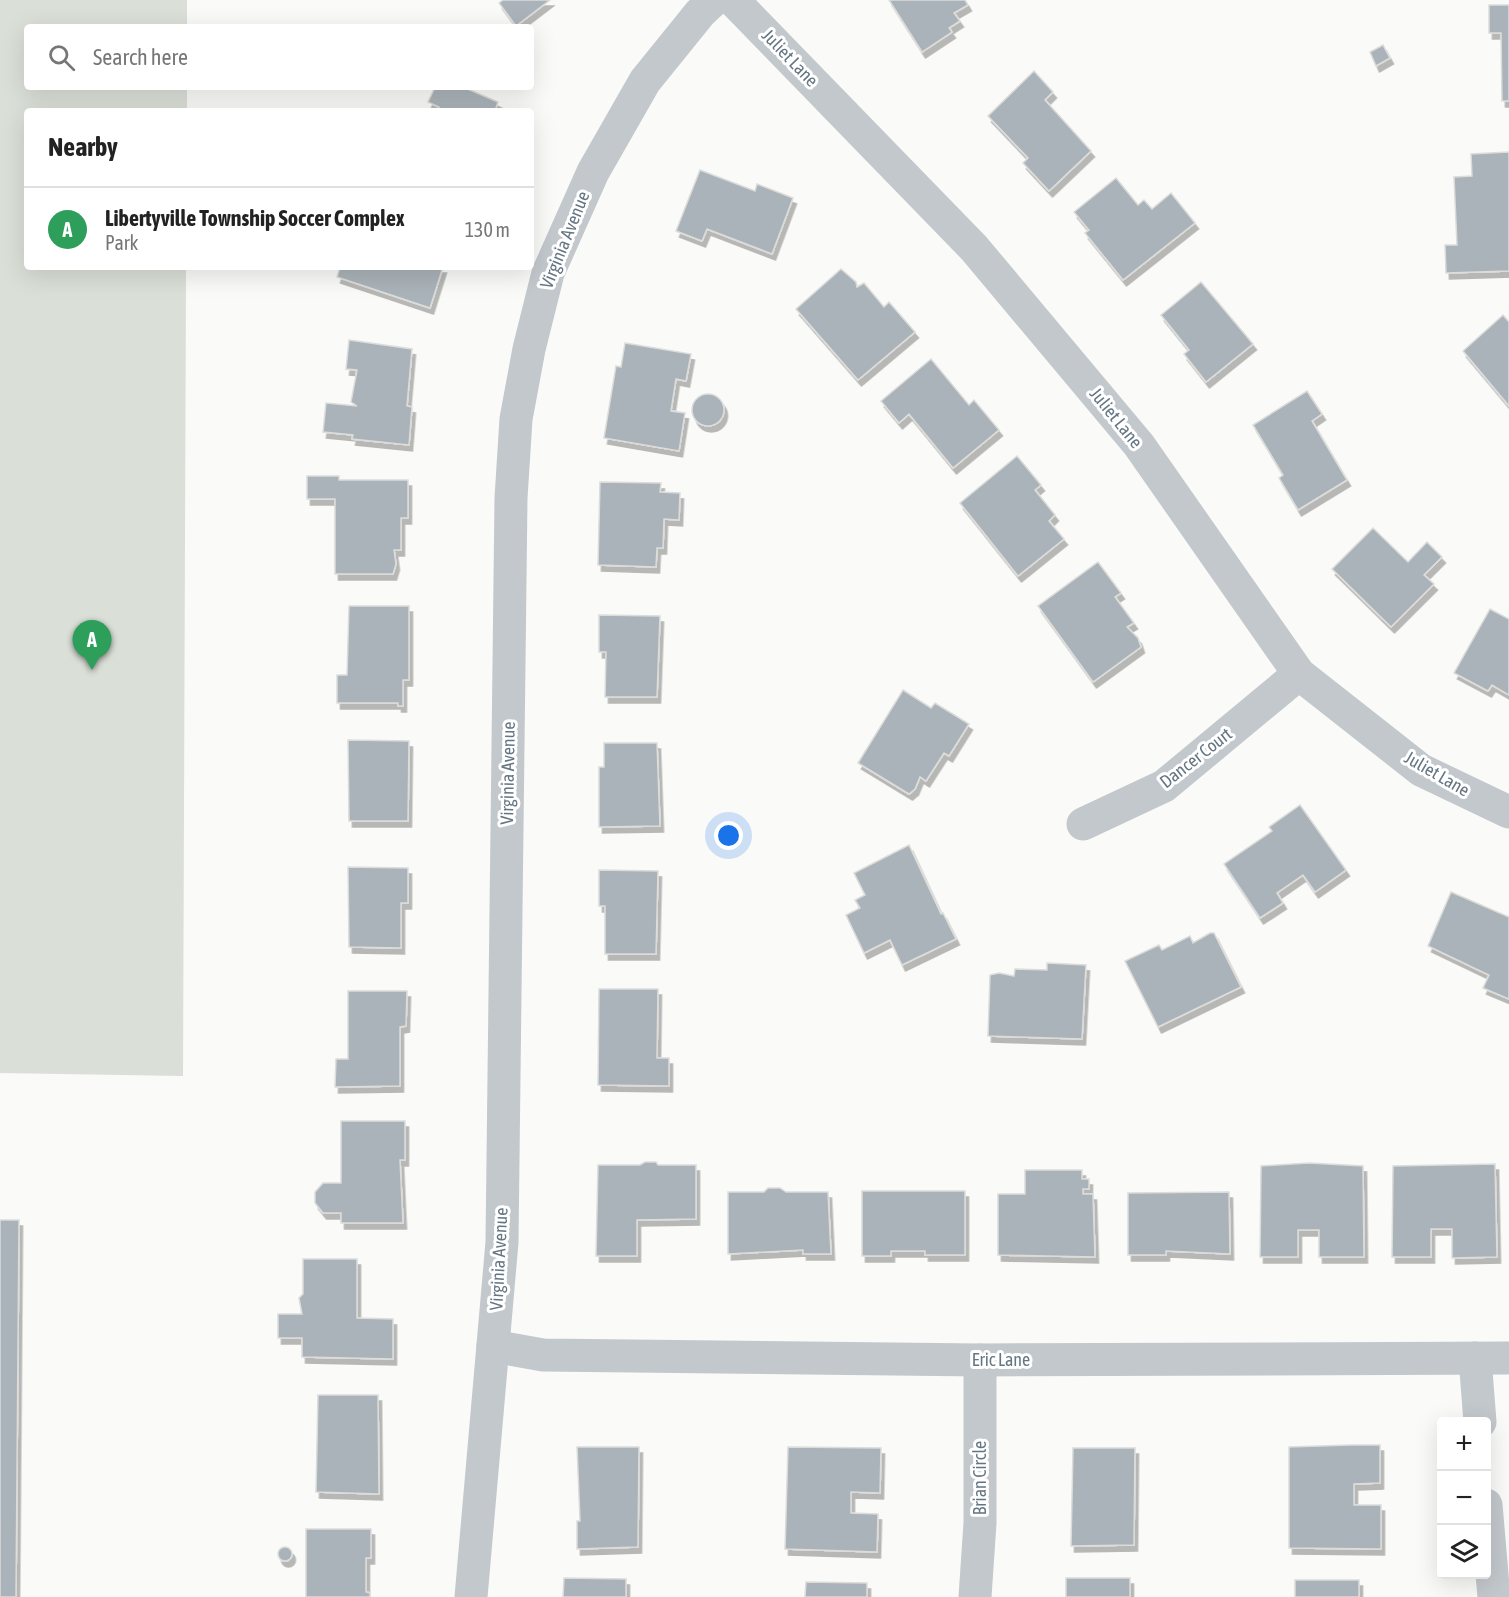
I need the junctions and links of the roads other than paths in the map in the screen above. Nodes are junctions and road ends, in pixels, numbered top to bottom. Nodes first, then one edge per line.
1 (714, 0) edge
2 (733, 0) edge
3 (1299, 674) junction
4 (1509, 812) edge
5 (1083, 824) dead end
6 (493, 1346) junction
7 (1475, 1358) junction
8 (1509, 1358) edge
9 (980, 1360) junction
10 (1480, 1417) edge
11 (1488, 1525) edge
12 (471, 1597) edge
13 (975, 1597) edge
14 (1494, 1597) edge

1 - 6 street, Virginia Avenue
2 - 3 street, Juliet Lane
3 - 4 street, Juliet Lane
3 - 5 street, Dancer Court
6 - 9 street, Eric Lane
6 - 12 street, Virginia Avenue
7 - 8 street, Eric Lane
7 - 9 street, Eric Lane
7 - 10 street
9 - 13 street, Brian Circle
11 - 14 street

